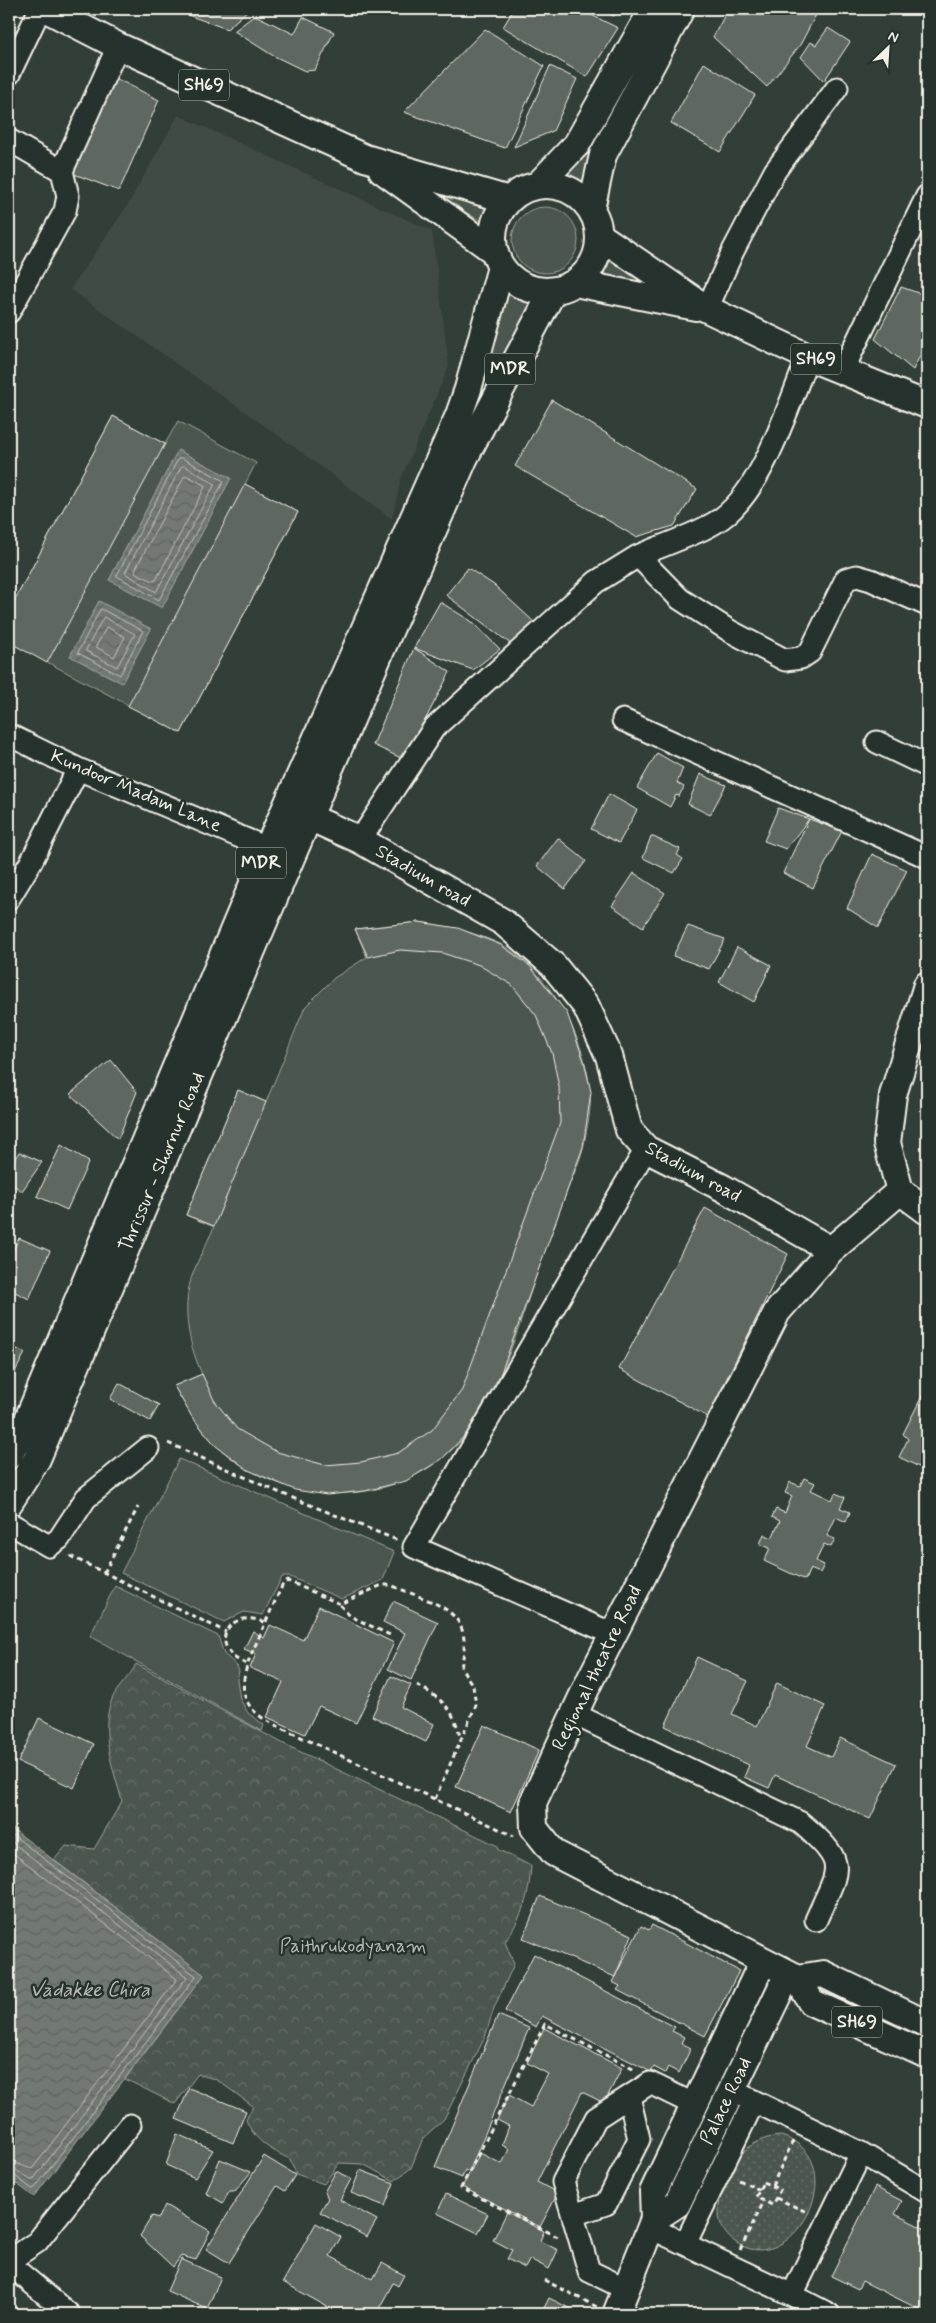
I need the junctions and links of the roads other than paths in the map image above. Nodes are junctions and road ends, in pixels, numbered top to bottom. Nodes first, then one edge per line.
1 (40, 9) edge
2 (46, 9) edge
3 (653, 9) edge
4 (681, 9) edge
5 (118, 46) junction
6 (9, 74) edge
7 (837, 88) dead end
8 (9, 140) edge
9 (365, 158) junction
10 (62, 171) junction
11 (537, 186) junction
12 (927, 196) edge
13 (509, 200) junction
14 (591, 209) junction
15 (600, 236) junction
16 (498, 259) junction
17 (564, 287) junction
18 (707, 309) junction
19 (9, 312) edge
20 (808, 357) junction
21 (843, 370) junction
22 (927, 405) edge
23 (445, 474) junction
24 (638, 556) junction
25 (927, 605) edge
26 (623, 720) dead end
27 (9, 735) edge
28 (877, 742) dead end
29 (927, 766) edge
30 (78, 769) junction
31 (297, 812) junction
32 (360, 840) junction
33 (279, 853) junction
34 (927, 857) edge
35 (9, 895) edge
36 (927, 985) edge
37 (646, 1149) junction
38 (900, 1191) junction
39 (927, 1211) edge
40 (831, 1250) junction
41 (148, 1448) road end
42 (9, 1455) edge
43 (9, 1503) edge
44 (9, 1523) edge
45 (613, 1634) junction
46 (574, 1714) junction
47 (816, 1920) dead end
48 (764, 1961) junction
49 (793, 1976) junction
50 (927, 2024) edge
51 (927, 2055) edge
52 (742, 2096) junction
53 (629, 2097) junction
54 (695, 2105) junction
55 (130, 2125) dead end
56 (861, 2154) junction
57 (927, 2192) edge
58 (574, 2215) junction
59 (653, 2223) junction
60 (685, 2244) junction
61 (9, 2262) edge
62 (626, 2289) junction
63 (792, 2295) junction
64 (609, 2312) edge
65 (69, 2314) edge
66 (829, 2314) edge

1 - 6 street
2 - 5 main road, SH69
3 - 11 main road
4 - 14 main road
5 - 9 main road, SH69
5 - 10 street
7 - 18 street
8 - 10 street
9 - 13 main road, SH69
9 - 16 main road, SH69
10 - 19 street
11 - 13 main road
11 - 14 main road
12 - 21 street
13 - 16 main road
14 - 15 main road
15 - 17 main road
15 - 18 main road, SH69
16 - 17 main road, SH69
16 - 23 main road, MDR
17 - 18 main road, SH69
17 - 23 main road, MDR
18 - 20 main road, SH69
20 - 21 main road, SH69
20 - 24 street
21 - 22 main road, SH69
23 - 31 main road, MDR
24 - 25 street
24 - 32 street
26 - 34 street
27 - 30 street, Kundoor Madam Lane
28 - 29 street
30 - 33 street, Kundoor Madam Lane
30 - 35 street
31 - 32 main road, Stadium road
31 - 33 main road, Thrissur - Shornur Road / MDR
32 - 37 main road, Stadium road
33 - 42 main road, MDR
33 - 43 main road, Thrissur - Shornur Road / MDR
36 - 38 main road
37 - 40 main road, Stadium road
37 - 45 street
38 - 39 main road
38 - 40 main road
40 - 45 main road, Regional theatre Road
41 - 44 street
45 - 46 main road, Regional theatre Road
46 - 47 street
46 - 48 main road, Regional theatre Road
48 - 49 main road, Regional theatre Road
48 - 54 main road, Palace Road
49 - 50 main road
49 - 51 main road, SH69
49 - 52 main road, Palace Road
52 - 56 street
52 - 59 main road, Palace Road
52 - 60 street
53 - 54 street
53 - 58 street
53 - 58 street
54 - 59 main road, Palace Road
55 - 61 street
56 - 57 street
56 - 63 street
58 - 62 street
59 - 60 street
59 - 62 main road, Palace Road
60 - 63 street
61 - 65 street
62 - 64 main road, Palace Road
63 - 66 street

